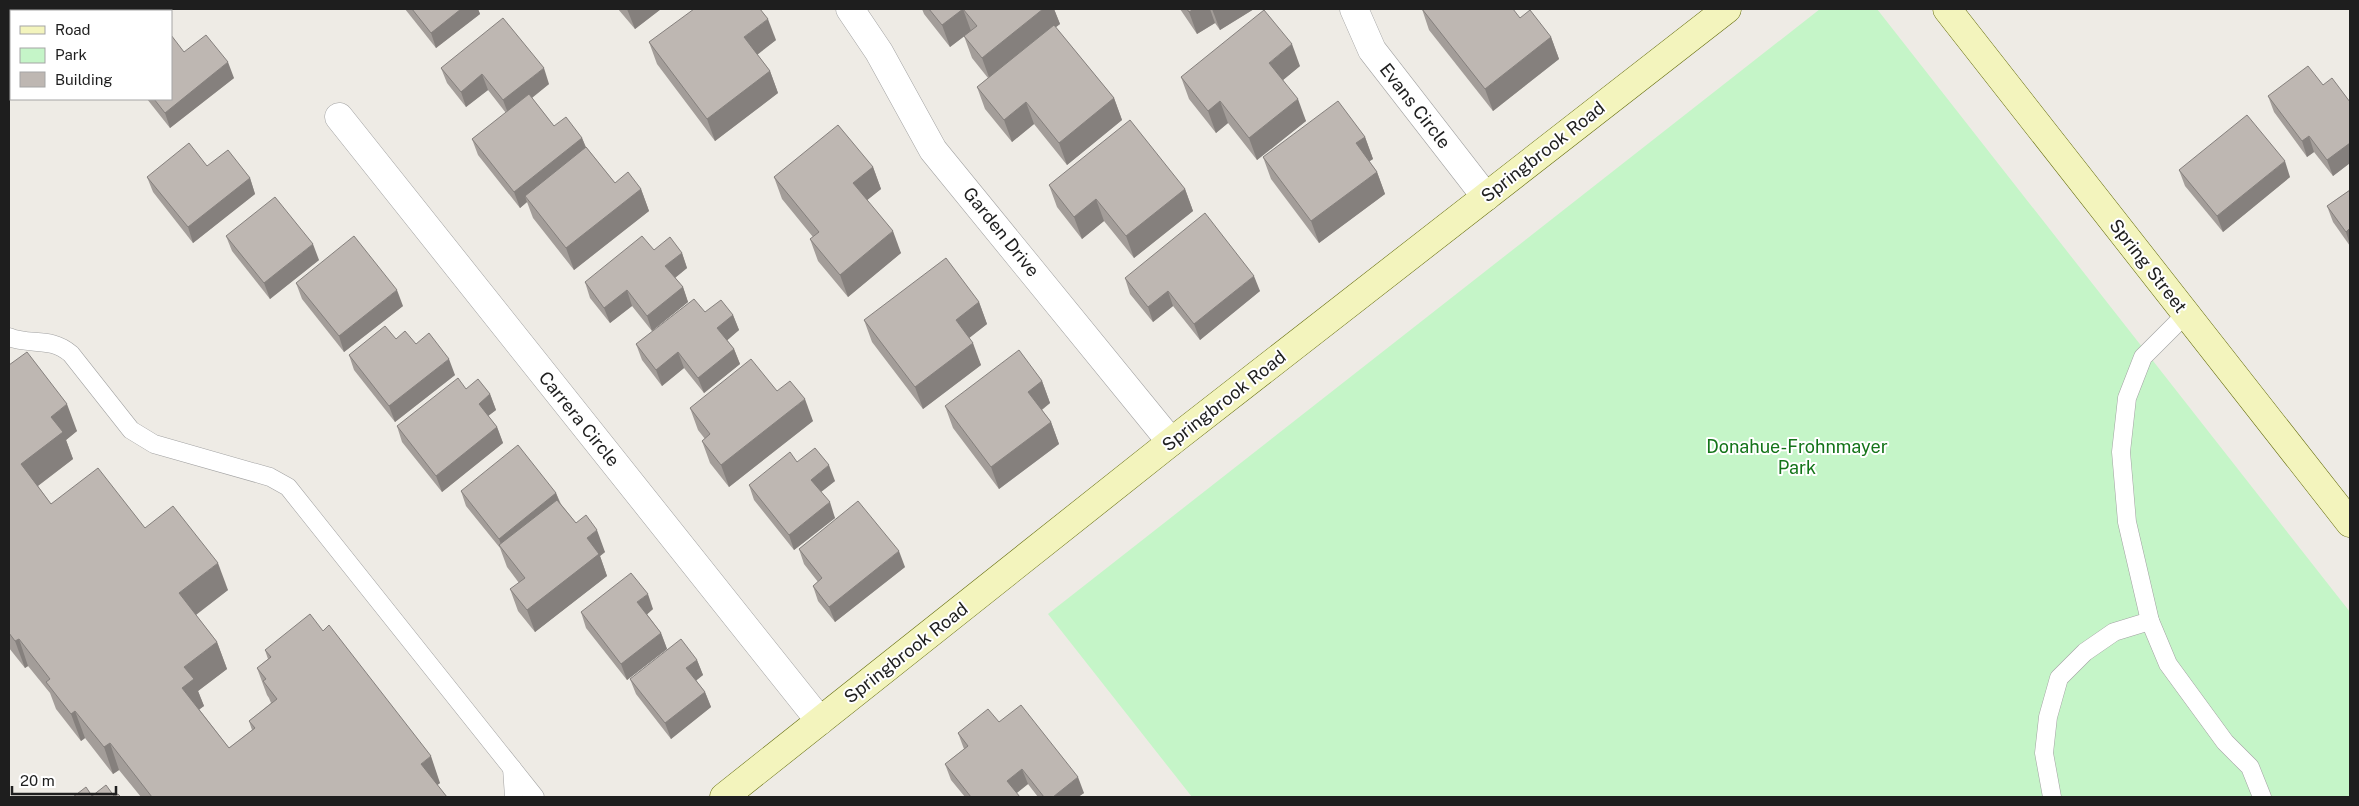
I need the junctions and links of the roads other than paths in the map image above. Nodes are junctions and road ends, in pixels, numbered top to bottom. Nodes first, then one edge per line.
1 (850, 9) edge
2 (1354, 9) edge
3 (1727, 9) edge
4 (1947, 9) edge
5 (339, 117) dead end
6 (1486, 197) junction
7 (2186, 314) junction
8 (9, 337) edge
9 (1171, 442) junction
10 (2350, 523) edge
11 (2150, 621) junction
12 (820, 721) junction
13 (512, 768) junction
14 (514, 797) edge
15 (535, 797) edge
16 (724, 797) edge
17 (2052, 797) edge
18 (2262, 797) edge

1 - 9 street, Garden Drive
2 - 6 street, Evans Circle
3 - 6 street, Springbrook Road
4 - 7 street, Spring Street
5 - 12 street, Carrera Circle
6 - 9 street, Springbrook Road
7 - 10 street, Spring Street
7 - 11 lane
8 - 13 lane
9 - 12 street, Springbrook Road
11 - 17 lane
11 - 18 lane
12 - 16 street, Springbrook Road
13 - 14 lane
13 - 15 lane

